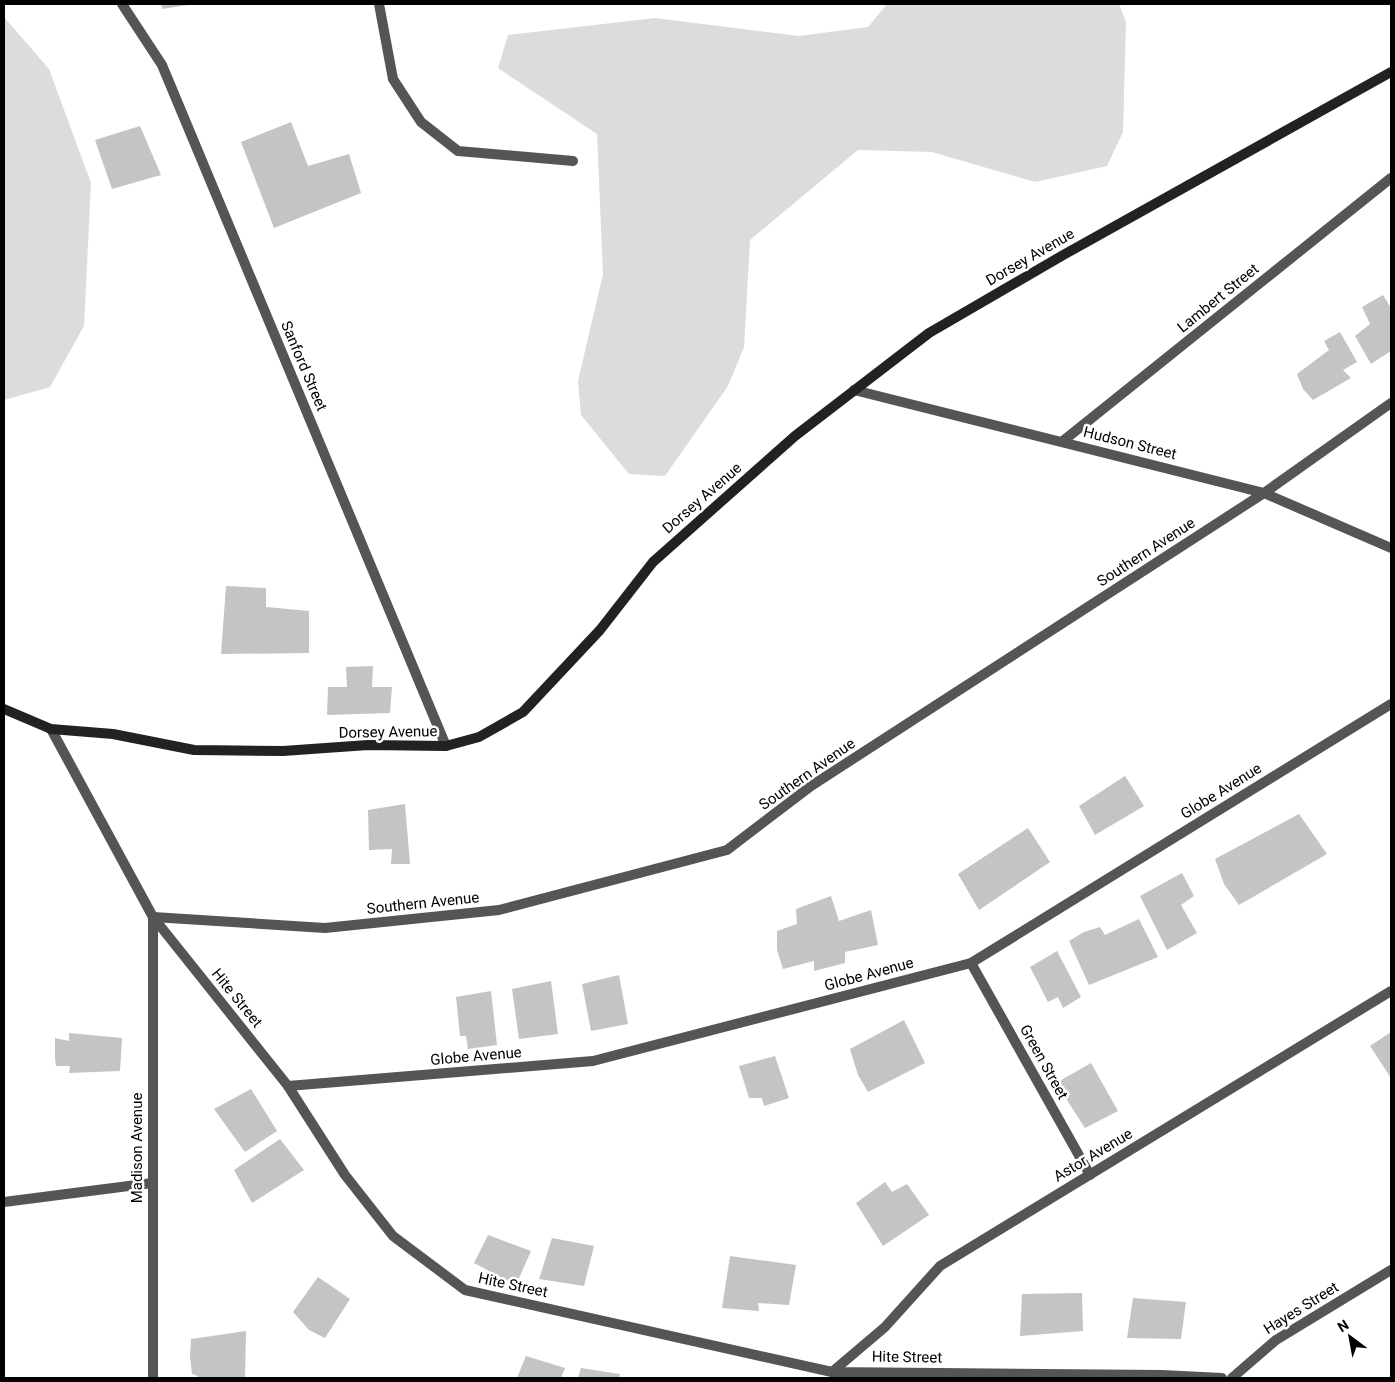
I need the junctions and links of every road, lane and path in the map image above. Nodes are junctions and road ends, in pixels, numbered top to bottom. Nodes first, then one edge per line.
1 (122, 4) edge
2 (379, 4) edge
3 (1391, 72) edge
4 (573, 161) dead end
5 (1391, 178) edge
6 (854, 390) junction
7 (1391, 403) edge
8 (1063, 441) junction
9 (1264, 493) junction
10 (1391, 548) edge
11 (1391, 704) edge
12 (4, 709) edge
13 (51, 729) junction
14 (446, 746) junction
15 (153, 917) junction
16 (971, 963) junction
17 (1391, 991) edge
18 (288, 1086) junction
19 (1090, 1175) junction
20 (152, 1183) junction
21 (4, 1202) edge
22 (1391, 1270) edge
23 (832, 1375) edge
24 (153, 1378) edge
25 (1222, 1378) edge
26 (1232, 1378) edge

1 - 14 street, Sanford Street
2 - 4 street
3 - 6 street, Dorsey Avenue
5 - 8 street, Lambert Street
6 - 8 street, Hudson Street
6 - 14 street, Dorsey Avenue
7 - 9 street, Southern Avenue
8 - 9 street, Hudson Street
9 - 10 street, Hudson Street
9 - 15 street, Southern Avenue
11 - 16 street, Globe Avenue
12 - 13 street, Dorsey Avenue
13 - 14 street, Dorsey Avenue
13 - 15 street, Hite Street
15 - 18 street, Hite Street
15 - 20 street, Madison Avenue
16 - 18 street, Globe Avenue
16 - 19 street, Green Street
17 - 19 street, Astor Avenue
18 - 23 street, Hite Street
19 - 23 street, Astor Avenue
20 - 21 street
20 - 24 street, Madison Avenue
22 - 26 street, Hayes Street
23 - 25 street, Hite Street

